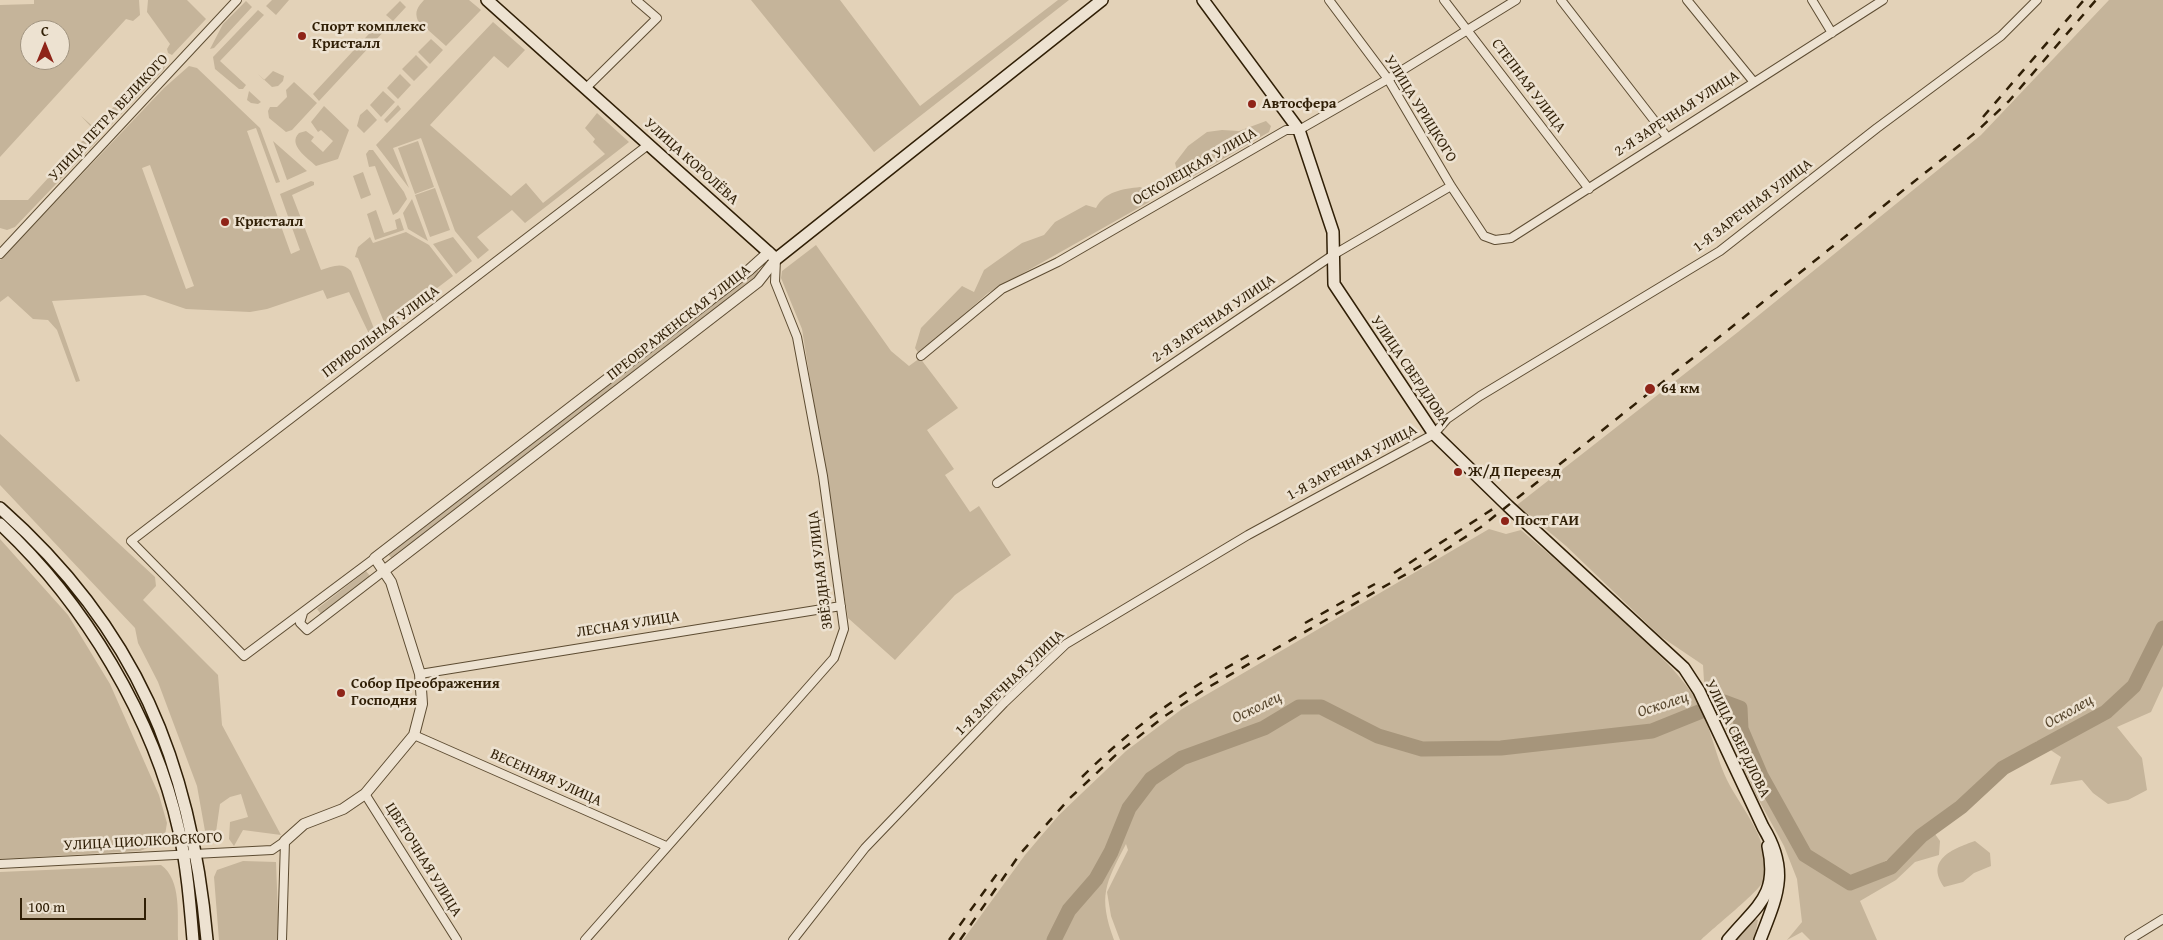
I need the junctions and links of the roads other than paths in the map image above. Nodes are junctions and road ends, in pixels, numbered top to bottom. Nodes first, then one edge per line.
1 (238, 0) edge
2 (487, 0) edge
3 (636, 0) edge
4 (1102, 0) edge
5 (1202, 0) edge
6 (1329, 0) edge
7 (1444, 0) edge
8 (1516, 0) edge
9 (1561, 0) edge
10 (1687, 0) edge
11 (1812, 0) edge
12 (1883, 0) edge
13 (2036, 0) edge
14 (1468, 31) junction
15 (1832, 33) junction
16 (1388, 79) junction
17 (1753, 81) junction
18 (586, 88) junction
19 (1299, 130) junction
20 (1667, 137) junction
21 (648, 144) junction
22 (1451, 186) junction
23 (1589, 189) junction
24 (1484, 236) joint
25 (0, 254) edge
26 (1333, 255) junction
27 (772, 256) junction
28 (921, 356) dead end
29 (1434, 434) junction
30 (997, 482) dead end
31 (0, 508) edge
32 (0, 524) edge
33 (131, 541) joint
34 (375, 558) junction
35 (385, 570) junction
36 (841, 606) junction
37 (303, 613) junction
38 (420, 674) junction
39 (414, 735) junction
40 (365, 794) junction
41 (1763, 827) junction
42 (285, 841) junction
43 (666, 846) junction
44 (196, 853) junction
45 (182, 854) junction
46 (0, 864) edge
47 (2163, 919) edge
48 (193, 940) edge
49 (207, 940) edge
50 (282, 940) edge
51 (457, 940) edge
52 (585, 940) edge
53 (793, 940) edge
54 (1728, 940) edge
55 (1760, 940) edge
56 (2129, 940) edge

1 - 25 street, УЛИЦА ПЕТРА ВЕЛИКОГО
2 - 18 main road, УЛИЦА КОРОЛЁВА
3 - 18 street
4 - 27 main road, ПРЕОБРАЖЕНСКАЯ УЛИЦА
5 - 19 main road, УЛИЦА СВЕРДЛОВА
6 - 16 street, УЛИЦА УРИЦКОГО
7 - 14 street, СТЕПНАЯ УЛИЦА
8 - 14 street, ОСКОЛЕЦКАЯ УЛИЦА
9 - 20 street
10 - 17 street
11 - 15 street
12 - 15 street, 2-Я ЗАРЕЧНАЯ УЛИЦА
13 - 29 street, 1-Я ЗАРЕЧНАЯ УЛИЦА
14 - 16 street, ОСКОЛЕЦКАЯ УЛИЦА
14 - 23 street, СТЕПНАЯ УЛИЦА
15 - 17 street, 2-Я ЗАРЕЧНАЯ УЛИЦА
16 - 19 street, ОСКОЛЕЦКАЯ УЛИЦА
16 - 22 street, УЛИЦА УРИЦКОГО
17 - 20 street, 2-Я ЗАРЕЧНАЯ УЛИЦА
18 - 21 main road, УЛИЦА КОРОЛЁВА
19 - 26 main road, УЛИЦА СВЕРДЛОВА
19 - 28 street, ОСКОЛЕЦКАЯ УЛИЦА
20 - 23 street, 2-Я ЗАРЕЧНАЯ УЛИЦА
21 - 27 main road, УЛИЦА КОРОЛЁВА
21 - 33 street, ПРИВОЛЬНАЯ УЛИЦА
22 - 24 street, УЛИЦА УРИЦКОГО
22 - 26 street, 2-Я ЗАРЕЧНАЯ УЛИЦА
23 - 24 street, 2-Я ЗАРЕЧНАЯ УЛИЦА
26 - 29 main road, УЛИЦА СВЕРДЛОВА
26 - 30 street, 2-Я ЗАРЕЧНАЯ УЛИЦА
27 - 34 street, ПРЕОБРАЖЕНСКАЯ УЛИЦА
27 - 35 street, ПРЕОБРАЖЕНСКАЯ УЛИЦА
27 - 36 street, ЗВЁЗДНАЯ УЛИЦА
29 - 41 main road, УЛИЦА СВЕРДЛОВА
29 - 53 street, 1-Я ЗАРЕЧНАЯ УЛИЦА
31 - 44 main road
32 - 45 main road
33 - 37 street, ПРЕОБРАЖЕНСКАЯ УЛИЦА
34 - 35 street
34 - 37 street, ПРЕОБРАЖЕНСКАЯ УЛИЦА
35 - 37 street, ПРЕОБРАЖЕНСКАЯ УЛИЦА
35 - 38 street
36 - 38 street, ЛЕСНАЯ УЛИЦА
36 - 43 street, ЗВЁЗДНАЯ УЛИЦА
38 - 39 street
39 - 40 street
39 - 43 street, ВЕСЕННЯЯ УЛИЦА
40 - 42 street
40 - 51 street, ЦВЕТОЧНАЯ УЛИЦА
41 - 54 main road, УЛИЦА СВЕРДЛОВА
41 - 55 main road, УЛИЦА СВЕРДЛОВА
42 - 44 street, УЛИЦА ЦИОЛКОВСКОГО
42 - 50 street
43 - 52 street, ЗВЁЗДНАЯ УЛИЦА
44 - 45 street, УЛИЦА ЦИОЛКОВСКОГО
44 - 49 main road
45 - 46 street, УЛИЦА ЦИОЛКОВСКОГО
45 - 48 main road
47 - 56 street

